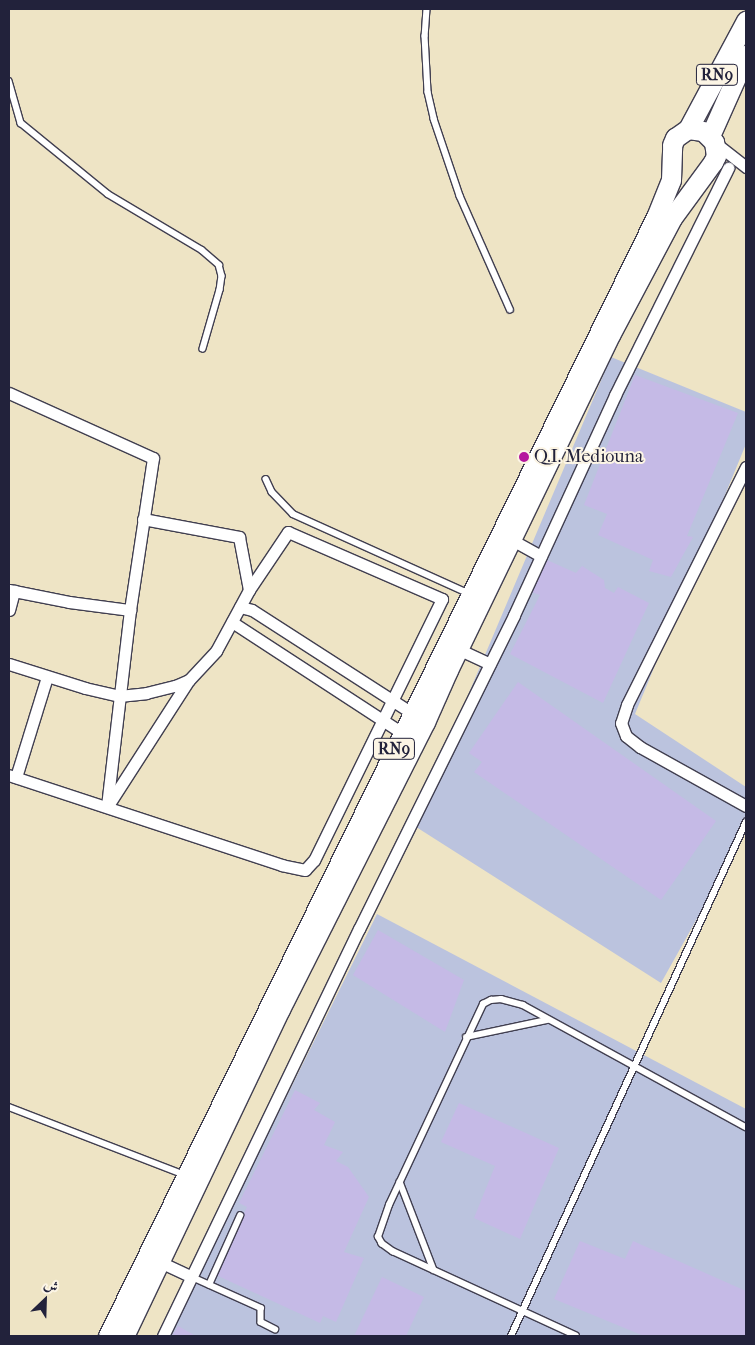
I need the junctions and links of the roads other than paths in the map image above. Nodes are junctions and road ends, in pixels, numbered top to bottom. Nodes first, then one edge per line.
1 (427, 9) edge
2 (746, 21) edge
3 (746, 55) edge
4 (9, 81) edge
5 (688, 130) junction
6 (712, 139) junction
7 (673, 160) junction
8 (728, 168) junction
9 (708, 169) junction
10 (746, 169) edge
11 (510, 309) dead end
12 (203, 349) dead end
13 (9, 393) edge
14 (746, 467) edge
15 (266, 478) dead end
16 (143, 519) junction
17 (512, 540) junction
18 (541, 556) junction
19 (12, 590) edge
20 (249, 590) junction
21 (470, 594) junction
22 (240, 607) junction
23 (9, 610) edge
24 (130, 610) junction
25 (232, 622) junction
26 (458, 649) junction
27 (324, 658) junction
28 (9, 664) edge
29 (490, 664) junction
30 (312, 675) junction
31 (47, 677) junction
32 (189, 680) junction
33 (119, 696) junction
34 (391, 702) junction
35 (412, 713) junction
36 (382, 719) junction
37 (402, 733) junction
38 (12, 776) edge
39 (746, 806) edge
40 (107, 807) junction
41 (746, 822) edge
42 (547, 1020) junction
43 (466, 1037) junction
44 (635, 1067) junction
45 (9, 1107) edge
46 (746, 1127) edge
47 (187, 1175) junction
48 (400, 1182) junction
49 (240, 1216) dead end
50 (160, 1262) junction
51 (434, 1270) junction
52 (190, 1276) junction
53 (209, 1285) junction
54 (521, 1312) junction
55 (275, 1329) dead end
56 (108, 1336) edge
57 (124, 1336) edge
58 (163, 1336) edge
59 (511, 1336) edge
60 (576, 1336) edge

1 - 11 lane
2 - 5 highway, RN9
3 - 6 highway, RN9
4 - 12 lane
5 - 6 highway
5 - 7 highway, RN9
6 - 9 highway, RN9
6 - 10 street
7 - 9 highway
7 - 21 highway, RN9
8 - 9 street
8 - 10 street
8 - 18 street
9 - 17 highway, RN9
13 - 16 street
14 - 39 street
15 - 21 lane
16 - 20 street
16 - 24 street
17 - 18 street
17 - 26 highway, RN9
18 - 29 street
19 - 23 street
19 - 24 street
20 - 22 street
20 - 34 street
21 - 35 highway, RN9
22 - 25 street
22 - 27 street
24 - 33 street
25 - 30 street
25 - 32 street
26 - 29 street
26 - 50 highway, RN9
27 - 30 street
27 - 34 street
28 - 31 street
29 - 52 street
30 - 36 street
31 - 33 street
31 - 38 street
32 - 33 street
32 - 40 street
33 - 40 street
34 - 35 street
34 - 36 street
35 - 37 highway, RN9
36 - 37 street
36 - 40 street
37 - 47 highway, RN9
38 - 40 street
41 - 44 lane
42 - 43 lane
42 - 43 lane
42 - 44 lane
43 - 48 lane
44 - 46 lane
44 - 54 lane
45 - 47 lane
47 - 56 highway, RN9
48 - 51 lane
48 - 51 lane
49 - 53 lane
50 - 52 street
50 - 57 highway, RN9
51 - 54 lane
52 - 53 lane
52 - 58 street
53 - 55 lane
54 - 59 lane
54 - 60 lane

